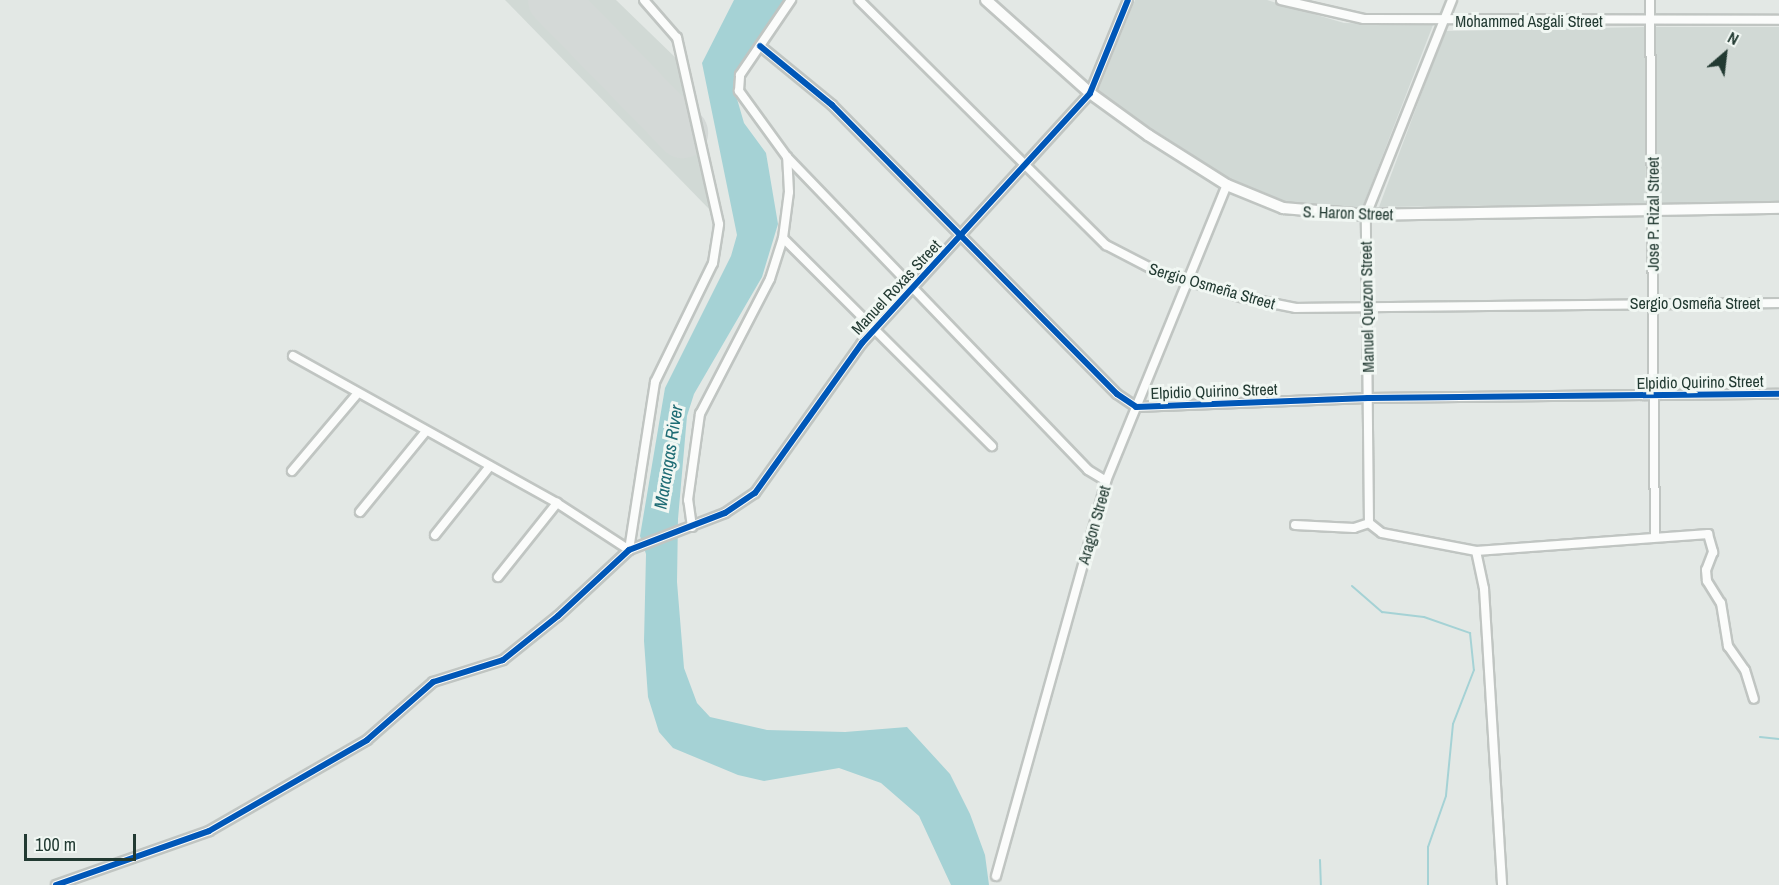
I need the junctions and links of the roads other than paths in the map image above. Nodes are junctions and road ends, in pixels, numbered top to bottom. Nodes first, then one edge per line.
1 (644, 0) edge
2 (791, 0) edge
3 (859, 0) edge
4 (986, 0) edge
5 (1128, 0) edge
6 (1452, 0) edge
7 (1650, 0) edge
8 (1285, 1) edge
9 (1779, 20) edge
10 (1444, 21) junction
11 (1650, 21) junction
12 (760, 46) junction
13 (1090, 93) junction
14 (787, 157) junction
15 (1027, 165) junction
16 (1227, 185) junction
17 (1653, 208) junction
18 (1779, 208) edge
19 (1366, 215) junction
20 (962, 237) junction
21 (783, 238) junction
22 (1188, 281) junction
23 (913, 287) junction
24 (1653, 302) junction
25 (1779, 303) edge
26 (1365, 305) junction
27 (876, 328) junction
28 (293, 356) dead end
29 (357, 394) junction
30 (1779, 394) edge
31 (1655, 396) junction
32 (1368, 398) junction
33 (1136, 407) junction
34 (426, 431) junction
35 (992, 446) dead end
36 (490, 466) junction
37 (292, 471) dead end
38 (1106, 481) junction
39 (557, 503) junction
40 (360, 512) dead end
41 (1370, 523) junction
42 (1295, 525) dead end
43 (692, 527) junction
44 (435, 535) dead end
45 (1655, 536) junction
46 (629, 550) junction
47 (1476, 551) junction
48 (498, 577) dead end
49 (1754, 699) dead end
50 (996, 876) dead end
51 (56, 885) edge
52 (1502, 885) edge

1 - 46 street
2 - 12 street
3 - 15 street, Sergio Osmeña Street
4 - 13 street, S. Haron Street
5 - 13 street, Manuel Roxas Street
6 - 10 street, Manuel Quezon Street
7 - 11 street, Jose P. Rizal Street
8 - 10 street, Mohammed Asgali Street
9 - 11 street, Mohammed Asgali Street
10 - 11 street, Mohammed Asgali Street
10 - 19 street, Manuel Quezon Street
11 - 17 street, Jose P. Rizal Street
12 - 14 street
12 - 20 street, Elpidio Quirino Street
13 - 15 street, Manuel Roxas Street
13 - 16 street, S. Haron Street
14 - 21 street
14 - 23 street
15 - 20 street, Manuel Roxas Street
15 - 22 street, Sergio Osmeña Street
16 - 19 street, S. Haron Street
16 - 22 street, Aragon Street
17 - 18 street, S. Haron Street
17 - 19 street, S. Haron Street
17 - 24 street, Jose P. Rizal Street
19 - 26 street, Manuel Quezon Street
20 - 23 street, Manuel Roxas Street
20 - 33 street, Elpidio Quirino Street
21 - 27 street
21 - 43 street
22 - 26 street, Sergio Osmeña Street
22 - 33 street, Aragon Street
23 - 27 street, Manuel Roxas Street
23 - 38 street
24 - 25 street, Sergio Osmeña Street
24 - 26 street, Sergio Osmeña Street
24 - 31 street, Jose P. Rizal Street
26 - 32 street, Manuel Quezon Street
27 - 35 street
27 - 43 street, Manuel Roxas Street
28 - 29 street
29 - 34 street
29 - 37 street
30 - 31 street, Elpidio Quirino Street
31 - 32 street, Elpidio Quirino Street
31 - 45 street, Jose P. Rizal Street
32 - 33 street, Elpidio Quirino Street
32 - 41 street, Manuel Quezon Street
33 - 38 street, Aragon Street
34 - 36 street
34 - 40 street
36 - 39 street
36 - 44 street
38 - 50 street, Aragon Street
39 - 46 street
39 - 48 street
41 - 42 street
41 - 47 street
43 - 46 street, Manuel Roxas Street
45 - 47 street
45 - 49 street
46 - 51 street
47 - 52 street

